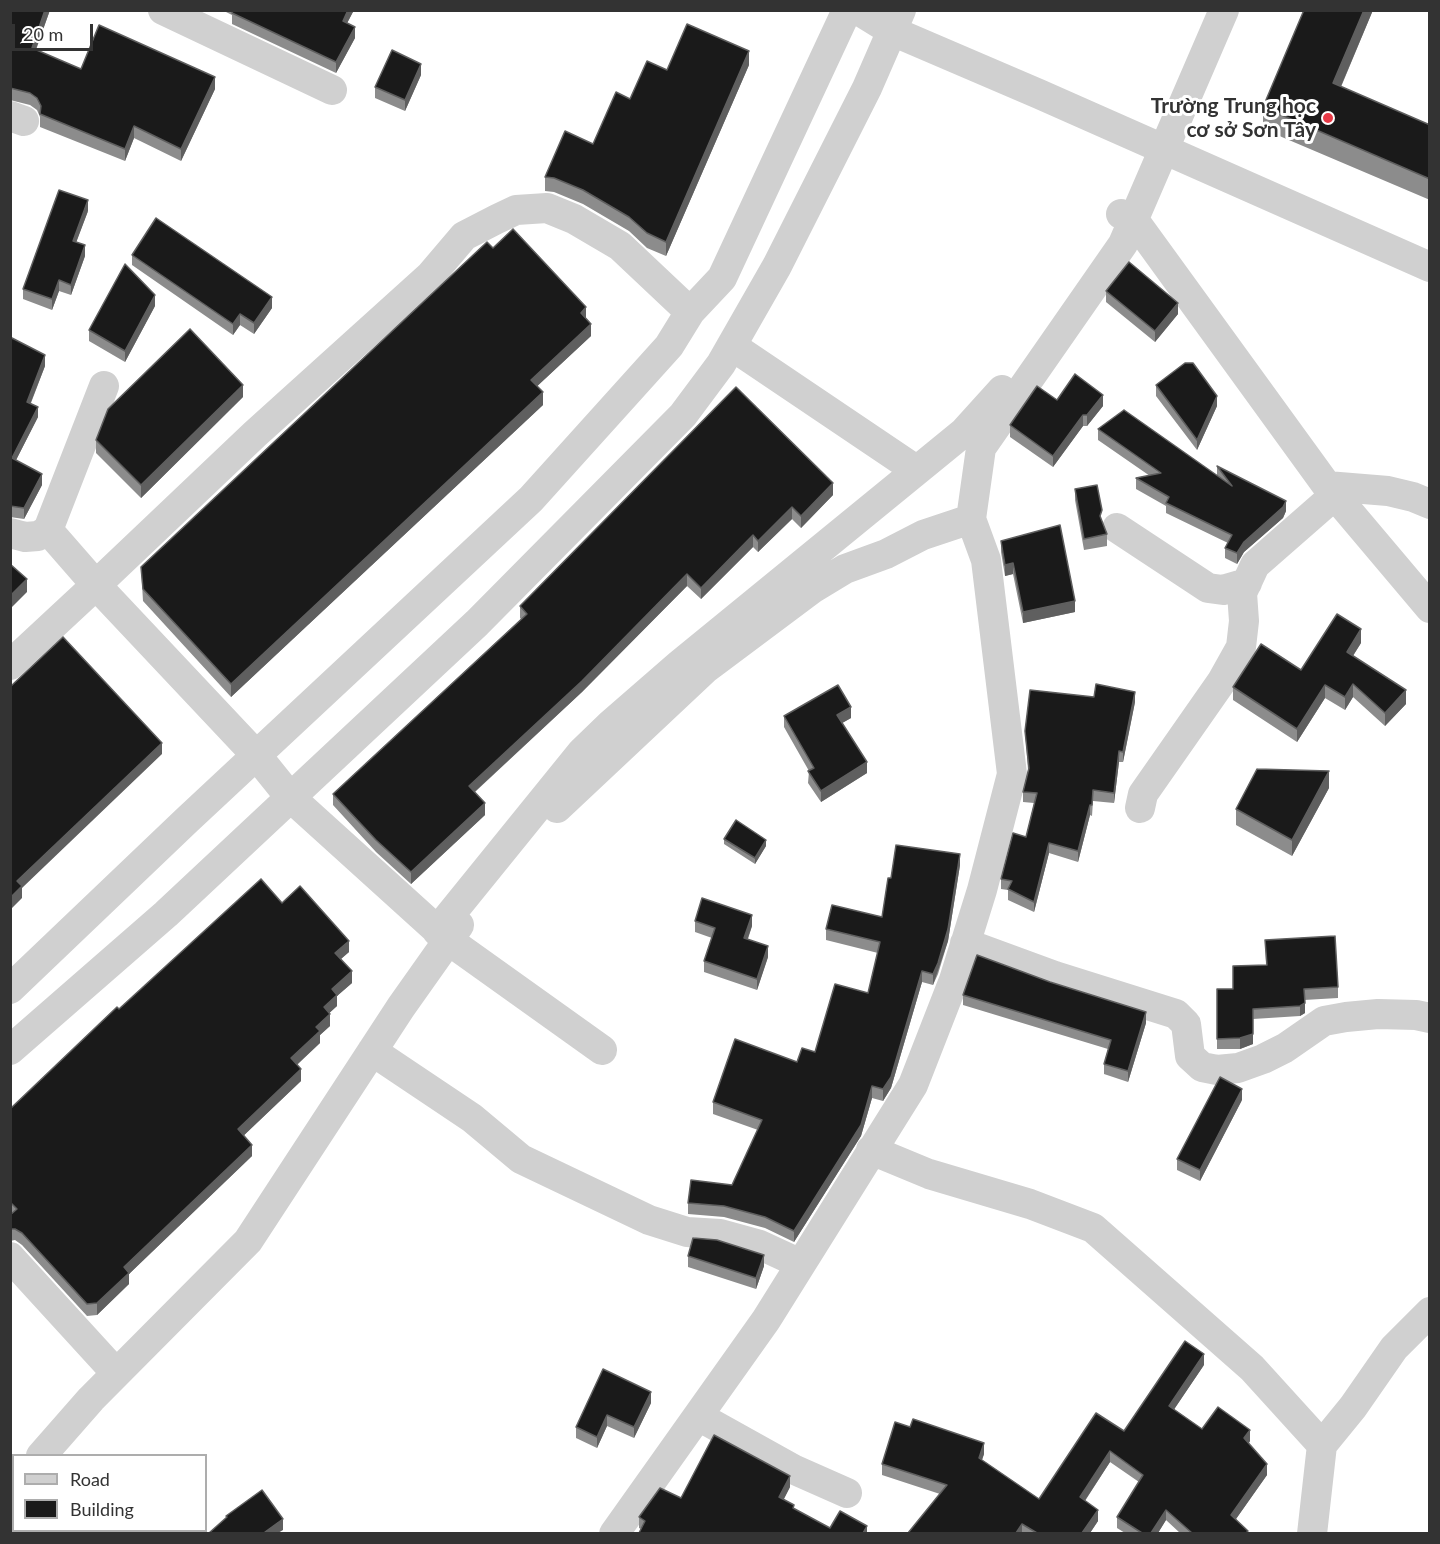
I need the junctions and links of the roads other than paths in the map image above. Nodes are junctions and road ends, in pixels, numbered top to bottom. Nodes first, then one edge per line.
1 (163, 10) edge
2 (847, 10) edge
3 (858, 10) edge
4 (1224, 10) edge
5 (897, 21) edge
6 (332, 90) dead end
7 (1164, 151) junction
8 (1134, 220) junction
9 (1430, 267) edge
10 (690, 312) junction
11 (732, 346) junction
12 (104, 387) dead end
13 (916, 470) junction
14 (1331, 491) junction
15 (1430, 504) edge
16 (970, 519) junction
17 (1117, 528) dead end
18 (48, 530) junction
19 (10, 533) edge
20 (1247, 583) junction
21 (96, 585) junction
22 (1430, 608) edge
23 (10, 665) edge
24 (257, 756) junction
25 (290, 797) junction
26 (1140, 808) dead end
27 (443, 936) junction
28 (965, 943) junction
29 (10, 989) edge
30 (1430, 1018) edge
31 (10, 1050) edge
32 (602, 1050) dead end
33 (372, 1051) junction
34 (872, 1150) junction
35 (10, 1257) edge
36 (801, 1264) junction
37 (1430, 1312) edge
38 (116, 1373) junction
39 (698, 1416) junction
40 (1322, 1445) junction
41 (42, 1454) edge
42 (847, 1493) dead end
43 (614, 1533) edge
44 (1312, 1533) edge

1 - 6 street
2 - 10 street
3 - 5 street
4 - 7 street
5 - 7 street
5 - 11 street
7 - 8 street
7 - 9 street
8 - 13 street
8 - 14 street
8 - 16 street
10 - 21 street
10 - 24 street
11 - 13 street
11 - 25 street
12 - 18 street
13 - 27 street
14 - 15 street
14 - 20 street
14 - 22 street
16 - 27 street
16 - 28 street
17 - 20 street
18 - 19 street
18 - 21 street
20 - 26 street
21 - 23 street
21 - 24 street
24 - 25 street
24 - 29 street
25 - 27 street
25 - 31 street
27 - 32 street
27 - 33 street
28 - 30 street
28 - 34 street
33 - 36 street
33 - 38 street
34 - 36 street
34 - 40 street
35 - 38 street
36 - 39 street
37 - 40 street
38 - 41 street
39 - 42 street
39 - 43 street
40 - 44 street

